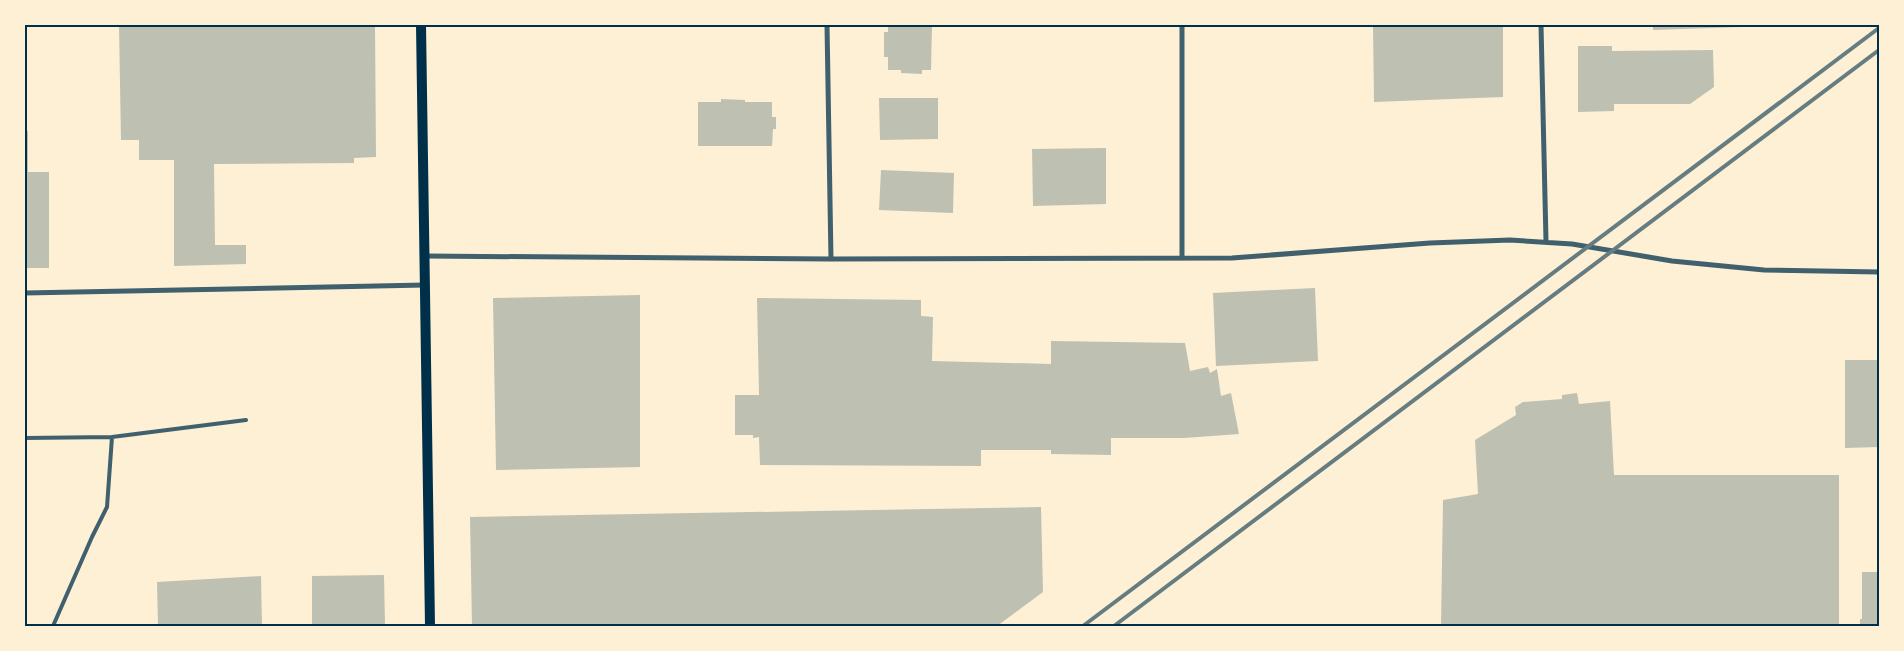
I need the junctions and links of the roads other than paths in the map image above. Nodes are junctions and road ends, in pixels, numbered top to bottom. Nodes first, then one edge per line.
1 (421, 25) edge
2 (827, 25) edge
3 (1182, 25) edge
4 (1541, 25) edge
5 (1546, 241) junction
6 (425, 256) junction
7 (1182, 258) junction
8 (831, 259) junction
9 (1879, 272) edge
10 (425, 285) junction
11 (25, 292) edge
12 (246, 420) dead end
13 (112, 436) junction
14 (25, 438) edge
15 (52, 626) edge
16 (430, 626) edge

1 - 6 main road
2 - 8 street
3 - 7 street
4 - 5 street
5 - 7 street
5 - 9 street
6 - 8 street
6 - 10 main road
7 - 8 street
10 - 11 street
10 - 16 main road
12 - 13 lane
13 - 14 lane
13 - 15 lane

